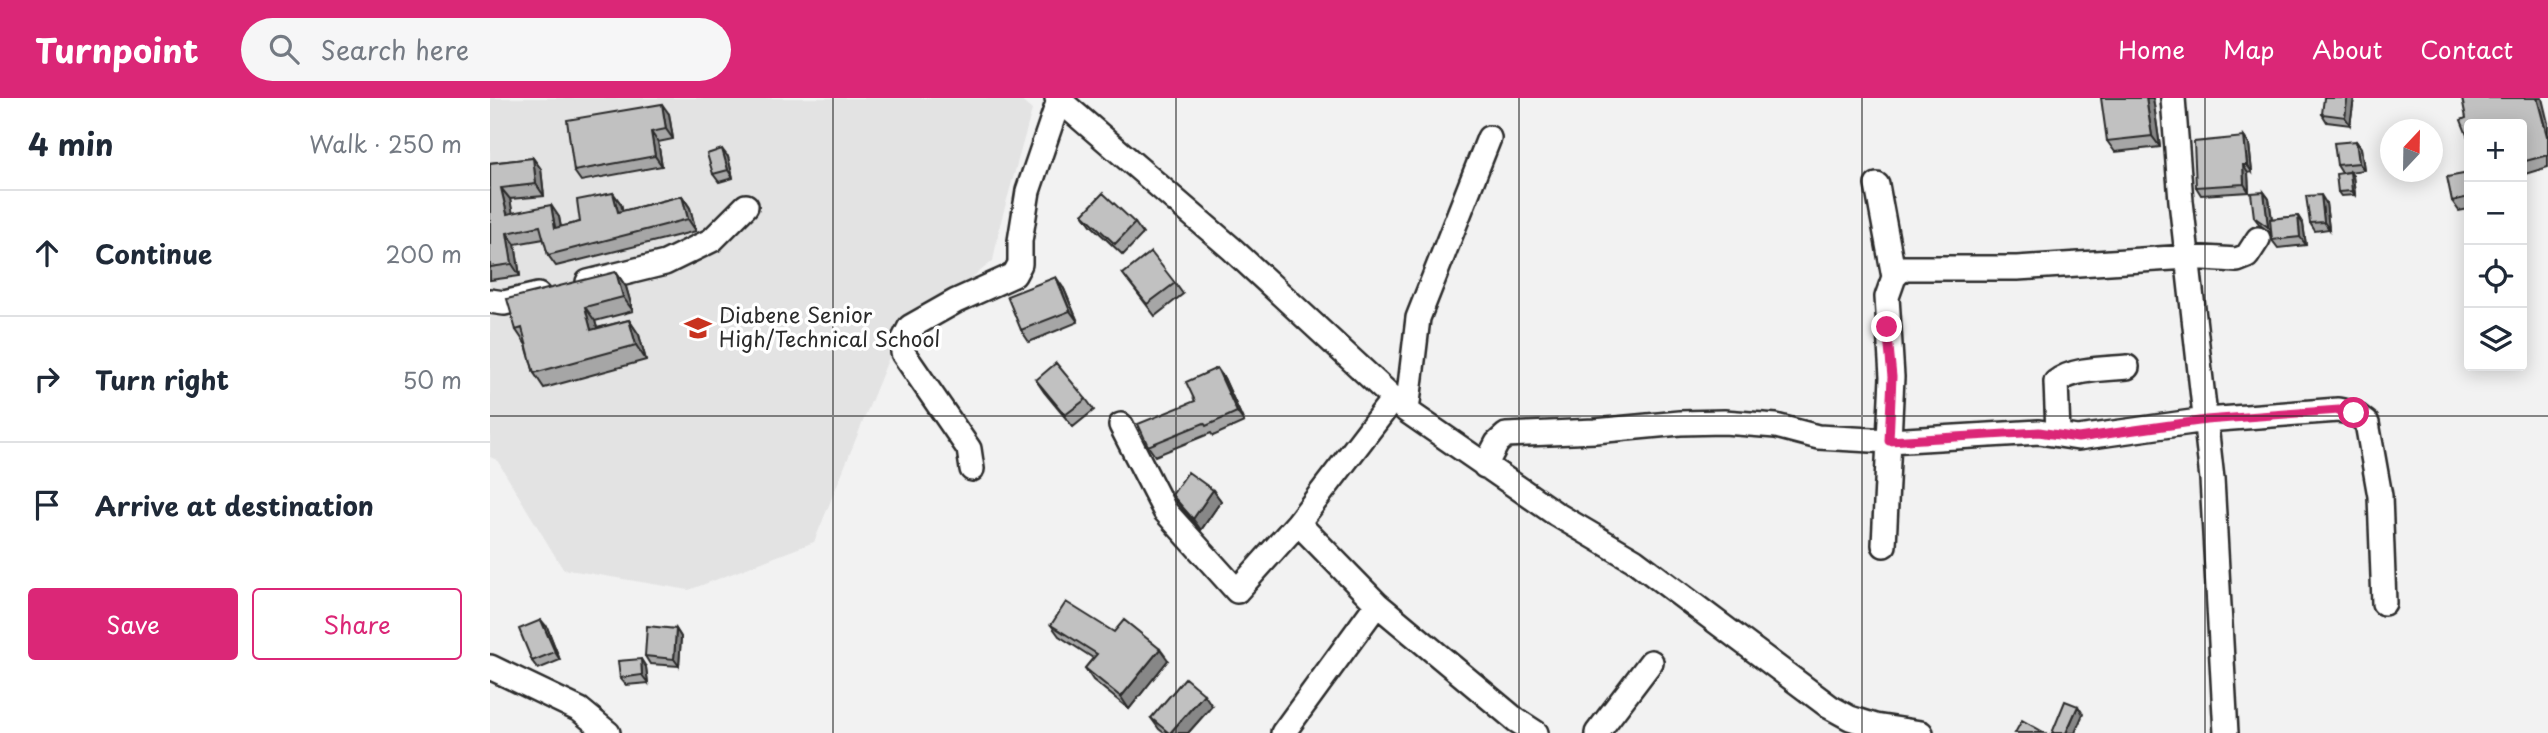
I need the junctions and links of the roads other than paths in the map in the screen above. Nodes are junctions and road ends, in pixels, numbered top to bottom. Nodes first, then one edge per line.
1 (2173, 98) edge
2 (1058, 99) edge
3 (1489, 138) dead end
4 (1877, 185) dead end
5 (746, 206) dead end
6 (2258, 239) dead end
7 (2188, 257) junction
8 (1894, 277) junction
9 (490, 301) edge
10 (2127, 367) dead end
11 (1400, 405) junction
12 (2206, 420) junction
13 (1121, 425) dead end
14 (2058, 433) junction
15 (1889, 441) junction
16 (1485, 466) junction
17 (972, 469) dead end
18 (1298, 523) junction
19 (1884, 545) dead end
20 (2384, 603) dead end
21 (1377, 604) junction
22 (1651, 662) dead end
23 (490, 667) edge
24 (608, 733) edge
25 (1283, 733) edge
26 (1535, 733) edge
27 (1597, 733) edge
28 (1921, 733) edge
29 (2225, 733) edge

1 - 7 street
2 - 11 street
2 - 17 street
3 - 11 street
4 - 8 street
5 - 9 street
6 - 7 street
7 - 8 street
7 - 12 street
8 - 15 street
10 - 14 street
11 - 16 street
11 - 18 street
12 - 14 street
12 - 20 street
12 - 29 street
13 - 18 street
14 - 15 street
15 - 16 street
15 - 19 street
16 - 28 street
18 - 21 street
21 - 25 street
21 - 26 street
22 - 27 street
23 - 24 street

